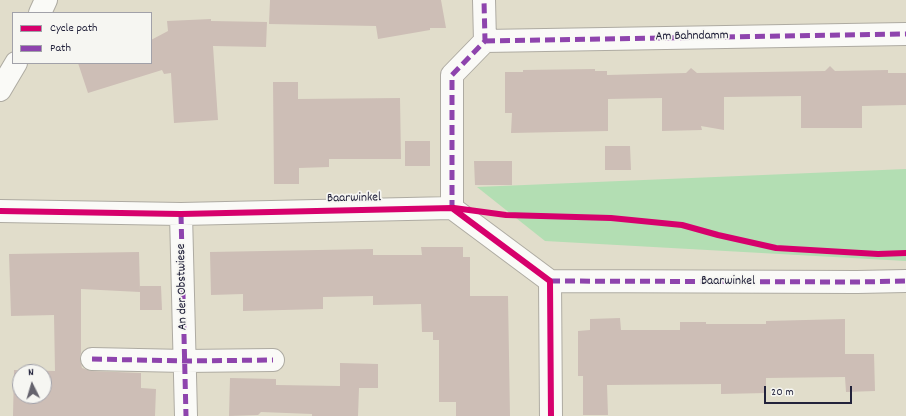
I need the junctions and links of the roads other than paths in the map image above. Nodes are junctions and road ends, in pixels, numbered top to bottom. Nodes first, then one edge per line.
1 (46, 0) edge
2 (484, 0) edge
3 (40, 12) edge
4 (904, 32) edge
5 (485, 41) junction
6 (15, 64) edge
7 (0, 90) edge
8 (452, 208) junction
9 (0, 211) edge
10 (181, 214) junction
11 (550, 281) junction
12 (906, 282) edge
13 (92, 359) dead end
14 (184, 360) junction
15 (273, 360) dead end
16 (186, 416) edge
17 (551, 416) edge

1 - 3 street
2 - 5 street
4 - 5 street, Am Bahndamm
5 - 8 street
6 - 7 street
8 - 10 street, Baarwinkel
8 - 11 street
9 - 10 street, Baarwinkel
10 - 14 street, An der Obstwiese
11 - 12 street, Baarwinkel
11 - 17 street
13 - 14 street
14 - 15 street
14 - 16 street, An der Obstwiese

